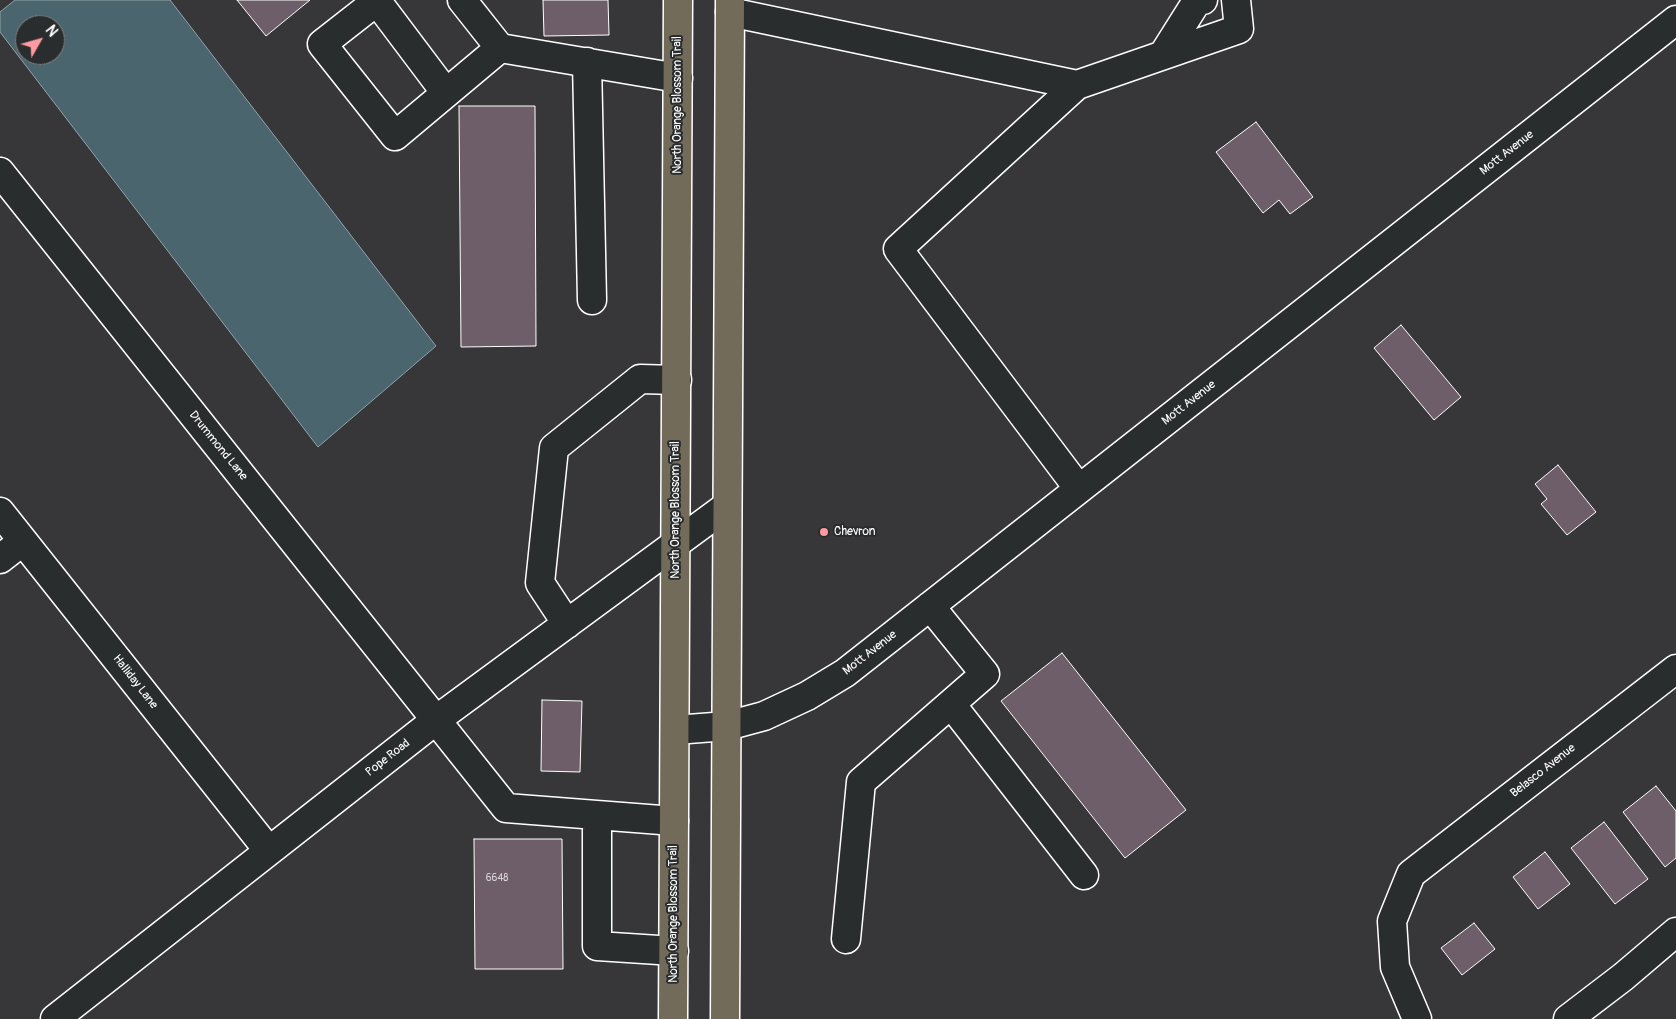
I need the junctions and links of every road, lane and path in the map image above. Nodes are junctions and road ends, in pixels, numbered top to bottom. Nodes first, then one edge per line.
1 (376, 0) edge
2 (462, 0) edge
3 (678, 0) edge
4 (1202, 0) edge
5 (1236, 0) edge
6 (730, 6) edge
7 (1676, 20) edge
8 (500, 48) junction
9 (1163, 56) junction
10 (587, 62) junction
11 (678, 78) junction
12 (1077, 85) junction
13 (446, 94) junction
14 (0, 172) edge
15 (592, 300) dead end
16 (677, 380) junction
17 (1079, 489) junction
18 (728, 506) junction
19 (0, 512) edge
20 (23, 541) junction
21 (676, 544) junction
22 (0, 559) edge
23 (930, 606) junction
24 (567, 624) junction
25 (1676, 669) edge
26 (950, 704) junction
27 (436, 720) junction
28 (727, 726) junction
29 (674, 730) junction
30 (596, 815) junction
31 (674, 821) junction
32 (269, 851) junction
33 (1084, 875) dead end
34 (1676, 932) edge
35 (846, 939) dead end
36 (674, 951) junction
37 (55, 1019) edge
38 (673, 1019) edge
39 (725, 1019) edge
40 (1417, 1019) edge
41 (1568, 1019) edge

1 - 13 street
1 - 13 street
2 - 8 street
3 - 11 main road, North Orange Blossom Trail
4 - 9 street
5 - 9 street
6 - 12 street
6 - 18 main road
7 - 17 street, Mott Avenue
8 - 10 street
8 - 13 street
9 - 12 street
10 - 11 street
10 - 15 street
11 - 16 main road, North Orange Blossom Trail
12 - 17 street
14 - 27 street, Drummond Lane
16 - 21 main road, North Orange Blossom Trail
16 - 24 street
17 - 23 street, Mott Avenue
18 - 21 street, Pope Road
18 - 28 main road
19 - 20 street, Halliday Lane
20 - 22 street
20 - 32 street, Halliday Lane
21 - 24 street, Pope Road
21 - 29 main road, North Orange Blossom Trail
23 - 26 street
23 - 28 street, Mott Avenue
24 - 27 street, Pope Road
25 - 40 street, Belasco Avenue
26 - 33 street
26 - 35 street
27 - 30 street, Drummond Lane
27 - 32 street, Pope Road
28 - 29 street, Mott Avenue
28 - 39 main road
29 - 31 main road, North Orange Blossom Trail
30 - 31 street, Drummond Lane
30 - 36 street
31 - 36 main road, North Orange Blossom Trail
32 - 37 street, Pope Road
34 - 41 street
36 - 38 main road, North Orange Blossom Trail

